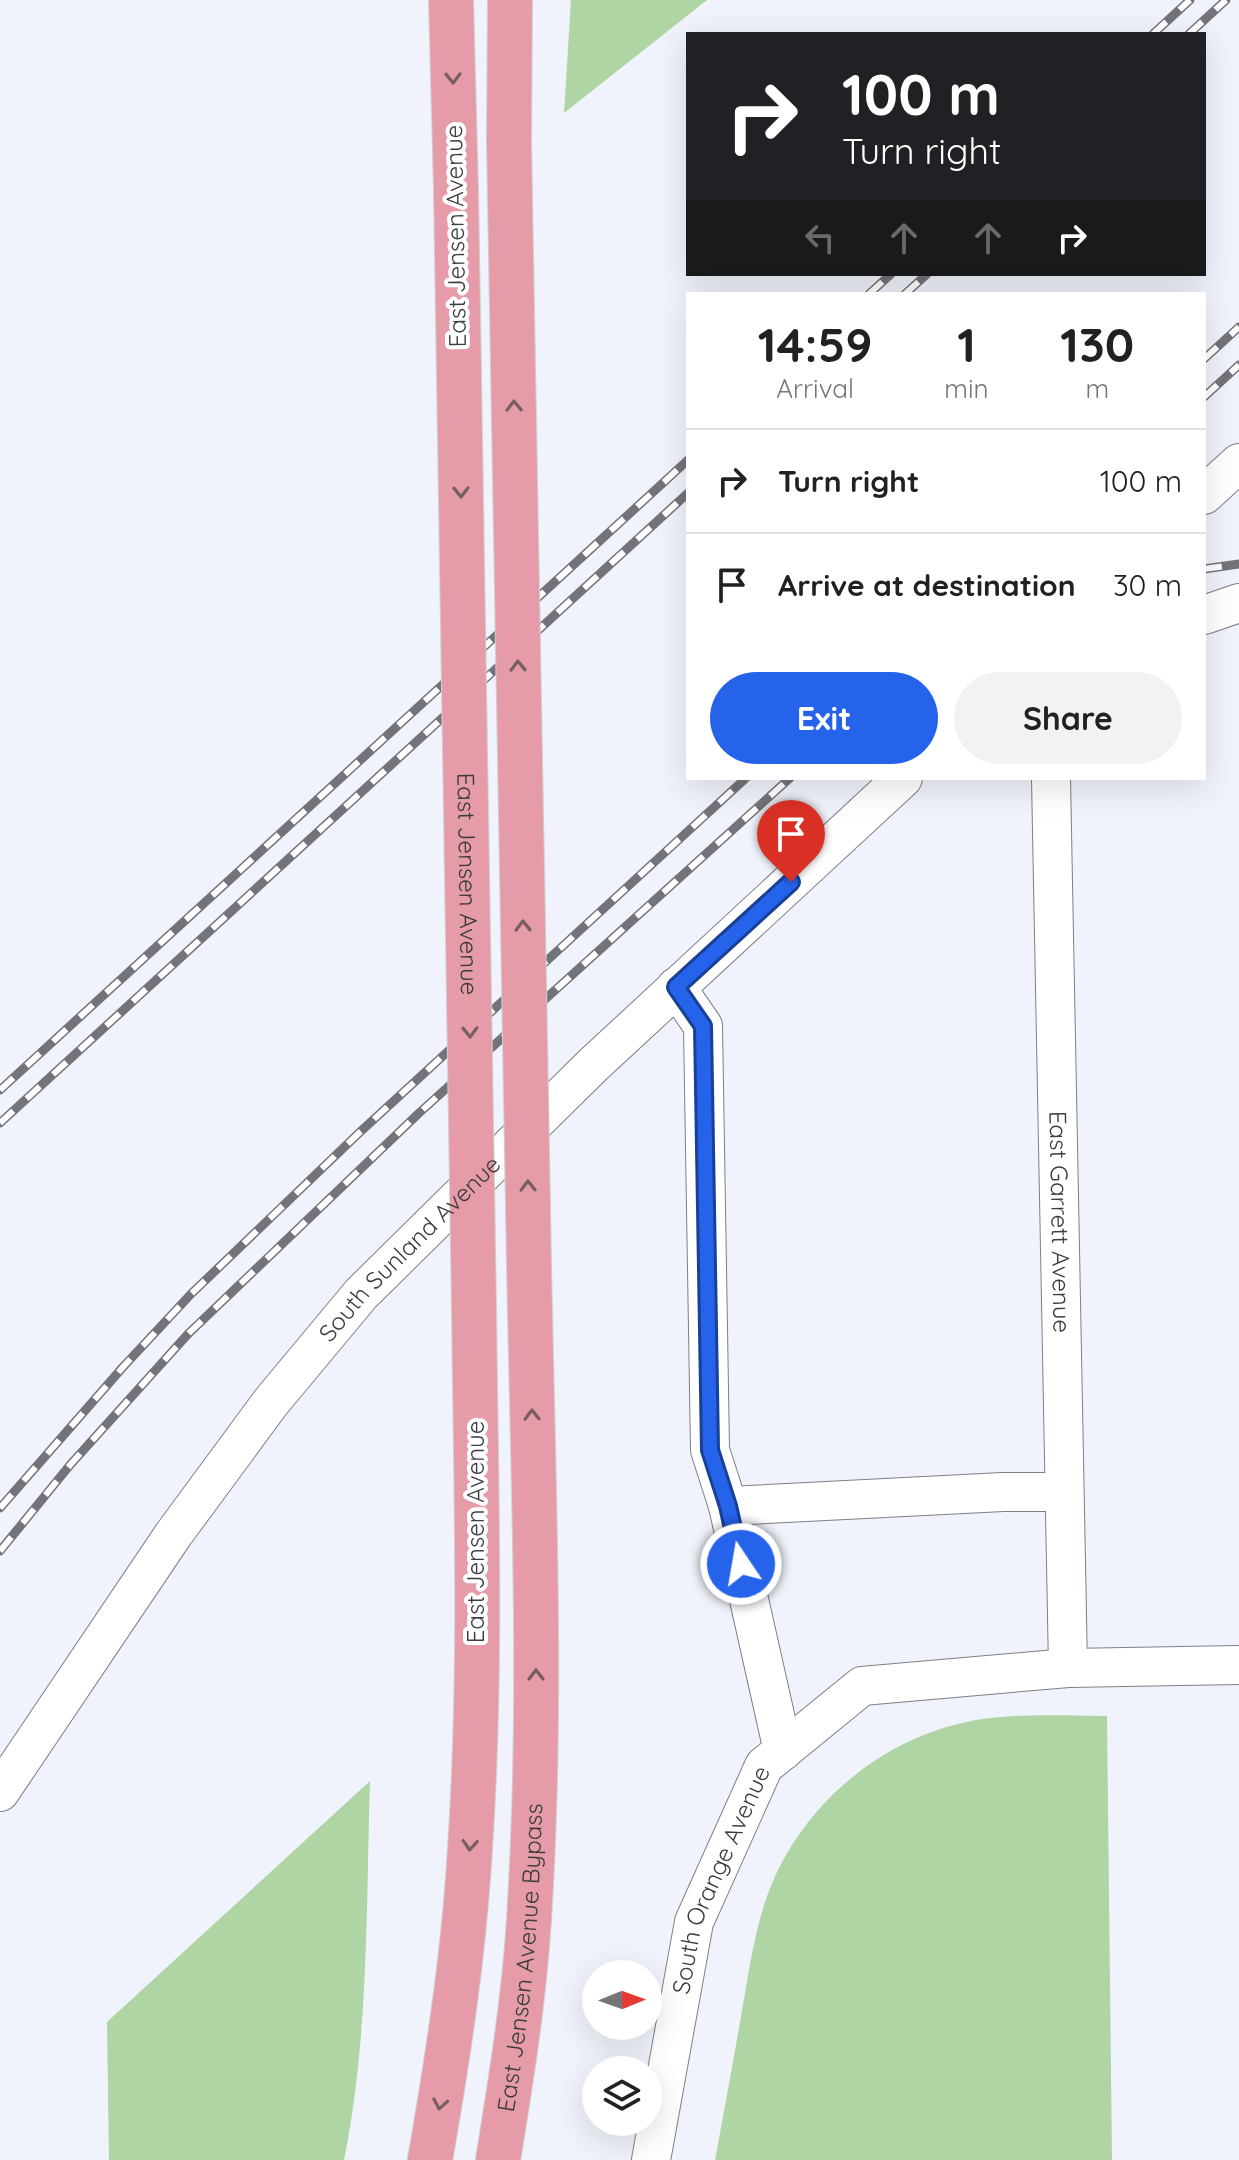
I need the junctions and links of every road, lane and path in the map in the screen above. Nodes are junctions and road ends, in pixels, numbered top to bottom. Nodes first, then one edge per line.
1 (451, 0) edge
2 (510, 0) edge
3 (1239, 463) edge
4 (1206, 493) edge
5 (1239, 603) edge
6 (1206, 614) edge
7 (901, 780) edge
8 (1051, 780) edge
9 (676, 987) junction
10 (1064, 1492) junction
11 (728, 1506) junction
12 (1239, 1665) edge
13 (1068, 1668) junction
14 (783, 1751) junction
15 (0, 1792) edge
16 (430, 2160) edge
17 (498, 2160) edge
18 (651, 2160) edge

1 -> 16 main road, East Jensen Avenue, bridge
17 -> 2 main road, East Jensen Avenue Bypass, bridge
3 - 4 street
5 - 6 street
7 - 9 street, South Sunland Avenue
8 - 10 street, East Garrett Avenue
9 - 11 street
9 - 15 street, South Sunland Avenue
10 - 11 street
10 - 13 street, East Garrett Avenue
11 - 14 street
12 - 13 street, South Orange Avenue
13 - 14 street, South Orange Avenue
14 - 18 street, South Orange Avenue

